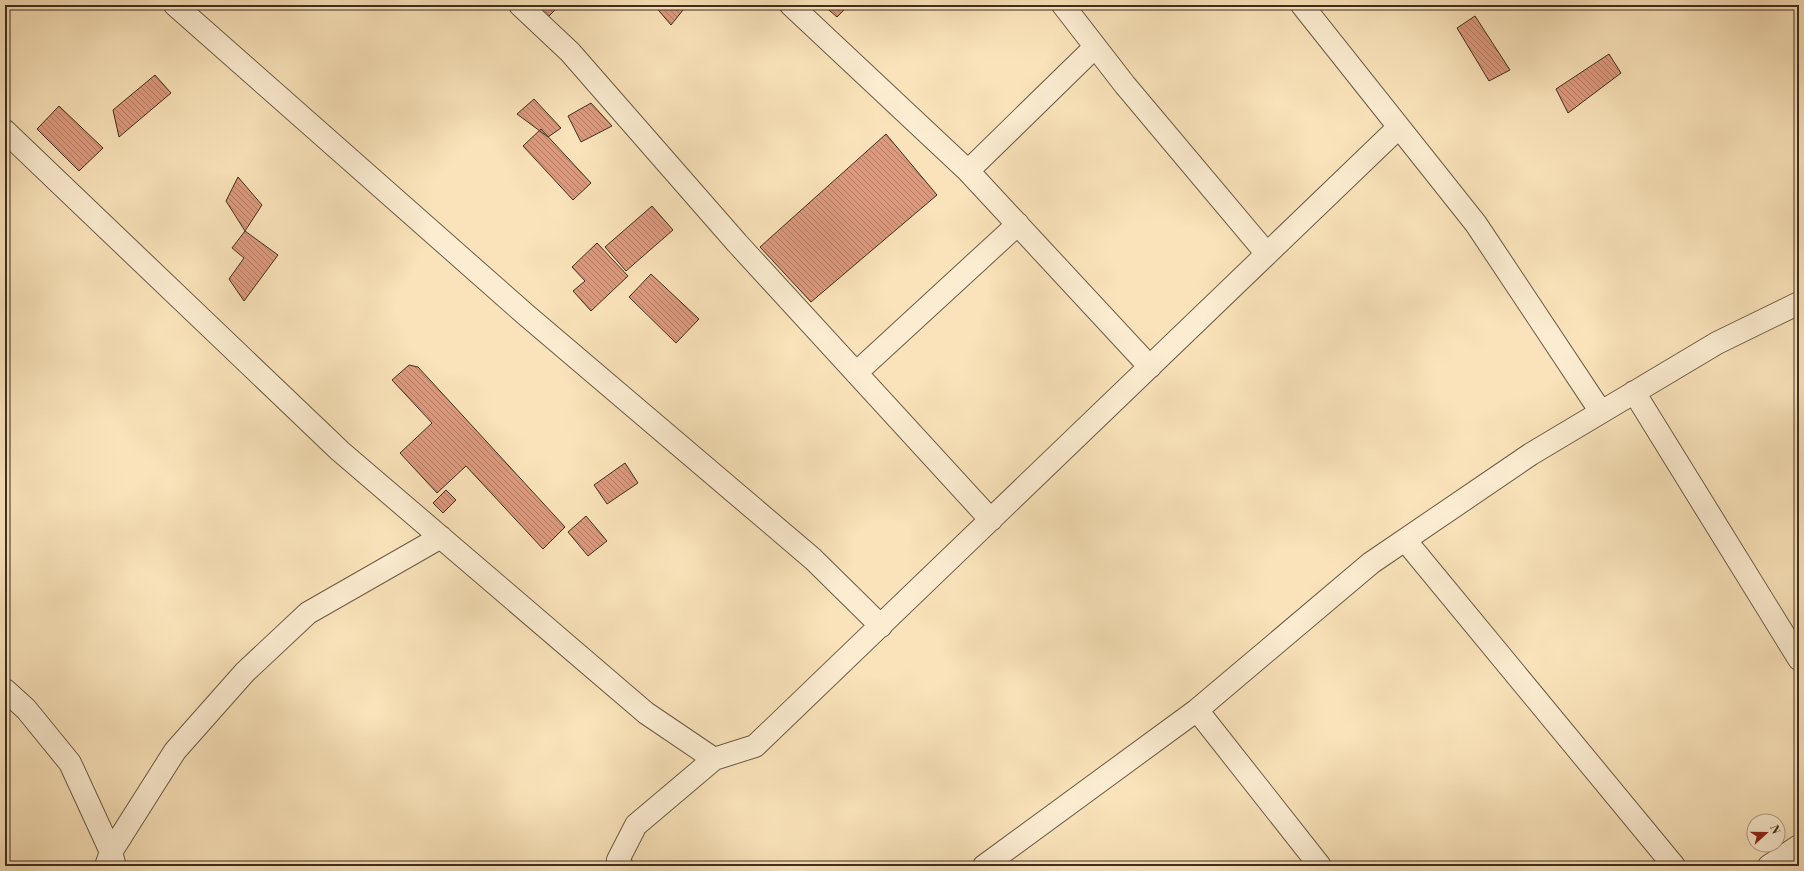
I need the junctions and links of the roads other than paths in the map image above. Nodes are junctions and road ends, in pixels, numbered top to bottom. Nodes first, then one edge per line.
1 (175, 5) edge
2 (520, 5) edge
3 (791, 5) edge
4 (1063, 5) edge
5 (1302, 5) edge
6 (1095, 47) junction
7 (1399, 127) junction
8 (5, 132) edge
9 (968, 171) junction
10 (1018, 224) junction
11 (1267, 254) junction
12 (1799, 303) edge
13 (1150, 367) junction
14 (856, 373) junction
15 (1634, 392) junction
16 (1601, 412) junction
17 (992, 520) junction
18 (441, 537) junction
19 (1405, 540) junction
20 (881, 626) junction
21 (1799, 659) edge
22 (5, 690) edge
23 (1197, 710) junction
24 (714, 759) junction
25 (1799, 846) edge
26 (110, 861) edge
27 (622, 866) edge
28 (984, 866) edge
29 (1320, 866) edge
30 (1674, 866) edge
31 (1769, 866) edge

1 - 20 street
2 - 14 street
3 - 9 street
4 - 6 street
5 - 7 street
6 - 9 street
6 - 11 street
7 - 11 street
7 - 16 street
8 - 18 street
9 - 10 street
10 - 13 street
10 - 14 street
11 - 13 street
12 - 15 street
13 - 17 street
14 - 17 street
15 - 16 street
15 - 21 street
16 - 19 street
17 - 20 street
18 - 24 street
18 - 26 street
19 - 23 street
19 - 30 street
20 - 24 street
22 - 26 street
23 - 28 street
23 - 29 street
24 - 27 street
25 - 31 street

